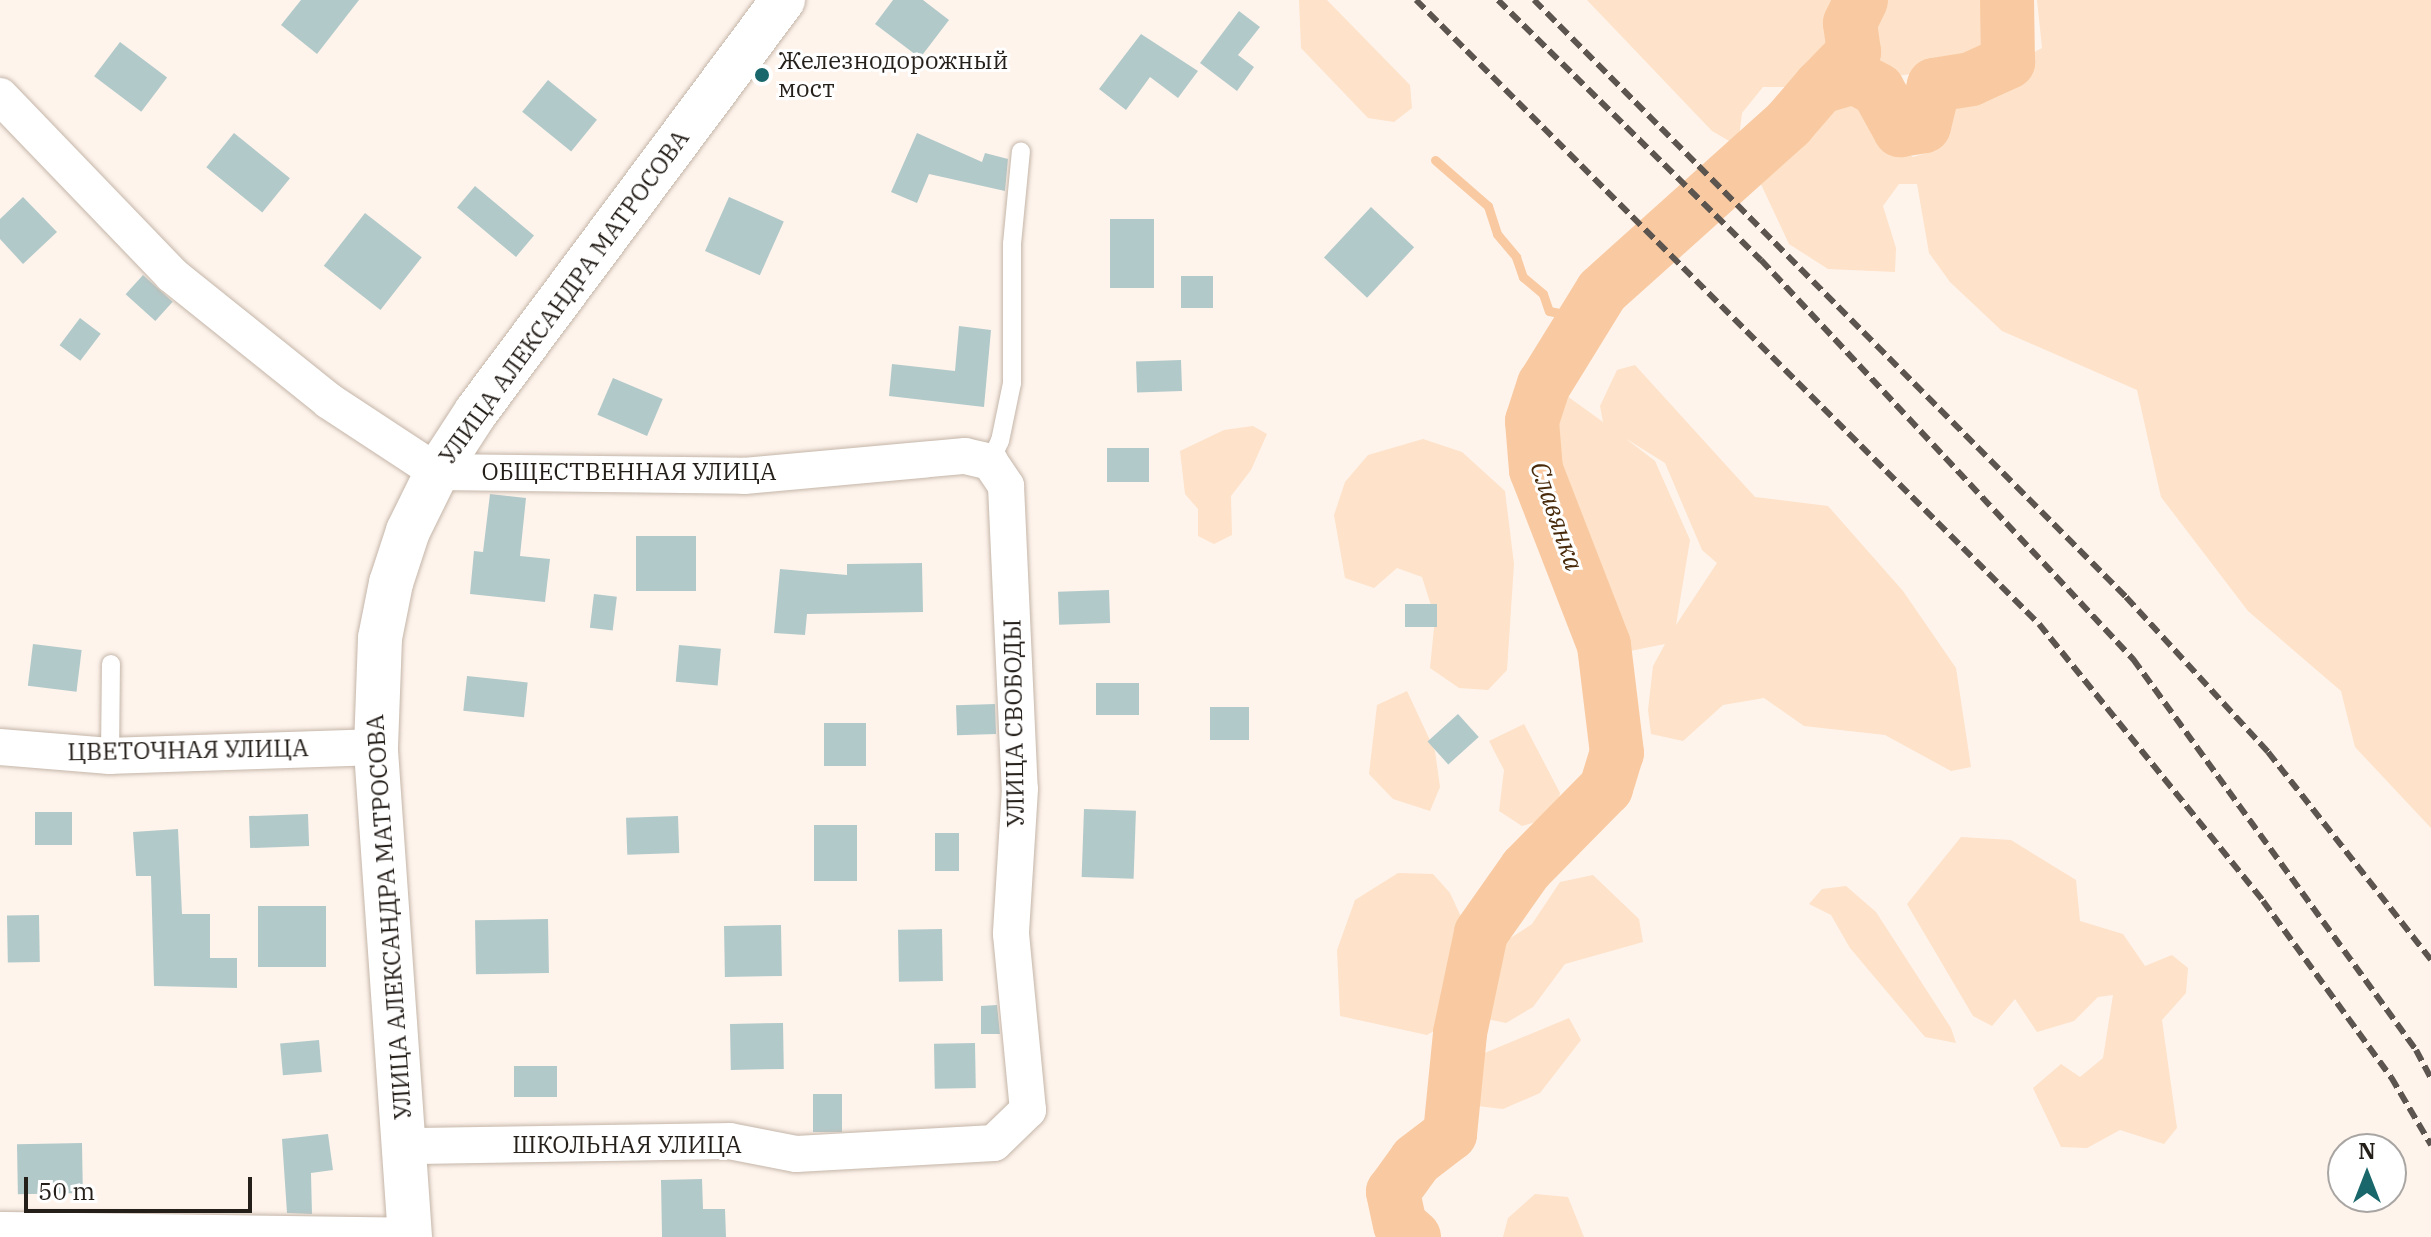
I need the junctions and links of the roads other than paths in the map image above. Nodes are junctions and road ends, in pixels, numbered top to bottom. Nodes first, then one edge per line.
1 (783, 0) edge
2 (0, 96) edge
3 (1021, 151) dead end
4 (978, 459) junction
5 (437, 472) junction
6 (111, 664) dead end
7 (0, 747) edge
8 (376, 747) junction
9 (110, 756) junction
10 (1028, 1110) joint
11 (403, 1146) junction
12 (0, 1230) edge
13 (410, 1237) edge

1 - 5 main road, УЛИЦА АЛЕКСАНДРА МАТРОСОВА
2 - 5 street
3 - 4 lane
4 - 5 street, ОБЩЕСТВЕННАЯ УЛИЦА
4 - 10 street, УЛИЦА СВОБОДЫ
5 - 8 main road, УЛИЦА АЛЕКСАНДРА МАТРОСОВА
6 - 9 lane
7 - 9 street, ЦВЕТОЧНАЯ УЛИЦА
8 - 9 street, ЦВЕТОЧНАЯ УЛИЦА
8 - 11 main road, УЛИЦА АЛЕКСАНДРА МАТРОСОВА
10 - 11 street, ШКОЛЬНАЯ УЛИЦА
11 - 13 main road, УЛИЦА АЛЕКСАНДРА МАТРОСОВА
12 - 13 street

